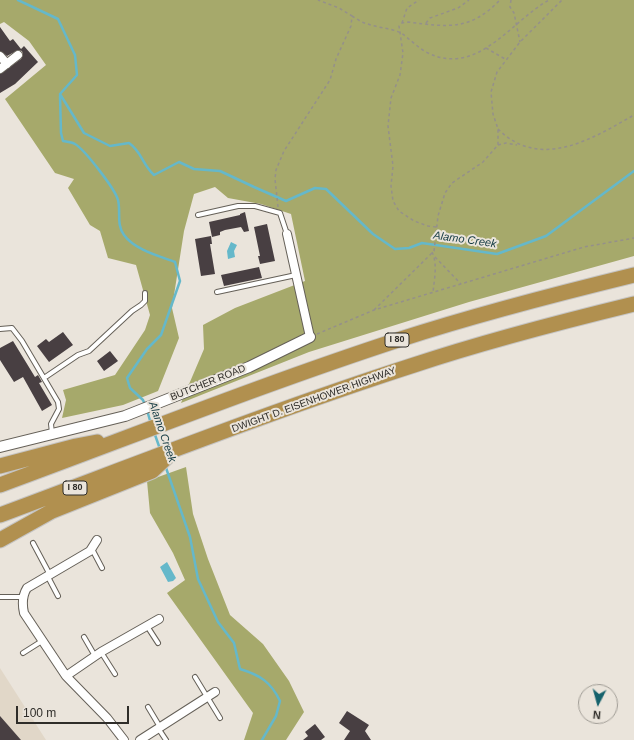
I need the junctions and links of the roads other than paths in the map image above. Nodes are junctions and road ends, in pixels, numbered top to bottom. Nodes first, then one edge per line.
1 (18, 55) dead end
2 (0, 56) edge
3 (3, 67) edge
4 (198, 215) dead end
5 (287, 234) joint
6 (296, 275) junction
7 (634, 275) edge
8 (217, 292) dead end
9 (145, 293) dead end
10 (634, 304) edge
11 (0, 329) edge
12 (310, 337) joint
13 (44, 378) junction
14 (52, 434) junction
15 (136, 435) junction
16 (0, 447) edge
17 (151, 465) junction
18 (0, 466) edge
19 (0, 485) edge
20 (0, 515) edge
21 (0, 540) edge
22 (98, 540) dead end
23 (33, 543) dead end
24 (92, 549) junction
25 (102, 568) dead end
26 (48, 574) junction
27 (58, 596) dead end
28 (0, 597) edge
29 (23, 597) junction
30 (160, 619) dead end
31 (147, 626) junction
32 (84, 637) dead end
33 (42, 641) junction
34 (158, 643) dead end
35 (23, 653) dead end
36 (98, 654) junction
37 (115, 674) dead end
38 (66, 676) junction
39 (195, 677) dead end
40 (214, 692) dead end
41 (207, 698) junction
42 (148, 707) dead end
43 (220, 718) dead end
44 (159, 728) junction
45 (121, 739) edge
46 (140, 740) edge
47 (166, 740) edge

1 - 3 street
2 - 3 street
4 - 5 lane
5 - 6 street
6 - 8 lane
6 - 12 street
7 - 15 highway, I 80
9 - 13 lane
10 - 17 highway, DWIGHT D. EISENHOWER HIGHWAY
11 - 13 lane
12 - 14 street, BUTCHER ROAD
13 - 14 lane
14 - 16 street, BUTCHER ROAD
15 - 18 highway
15 - 19 highway, I 80
17 - 20 highway, I 80
17 - 21 highway
22 - 24 street
23 - 26 lane
24 - 25 lane
24 - 26 street
26 - 27 lane
26 - 29 street
28 - 29 lane
29 - 33 street
30 - 31 street
31 - 34 lane
31 - 36 street
32 - 36 lane
33 - 35 lane
33 - 38 street
36 - 37 lane
36 - 38 street
38 - 45 street
39 - 41 lane
40 - 41 street
41 - 43 lane
41 - 44 street
42 - 44 lane
44 - 46 street
44 - 47 lane

